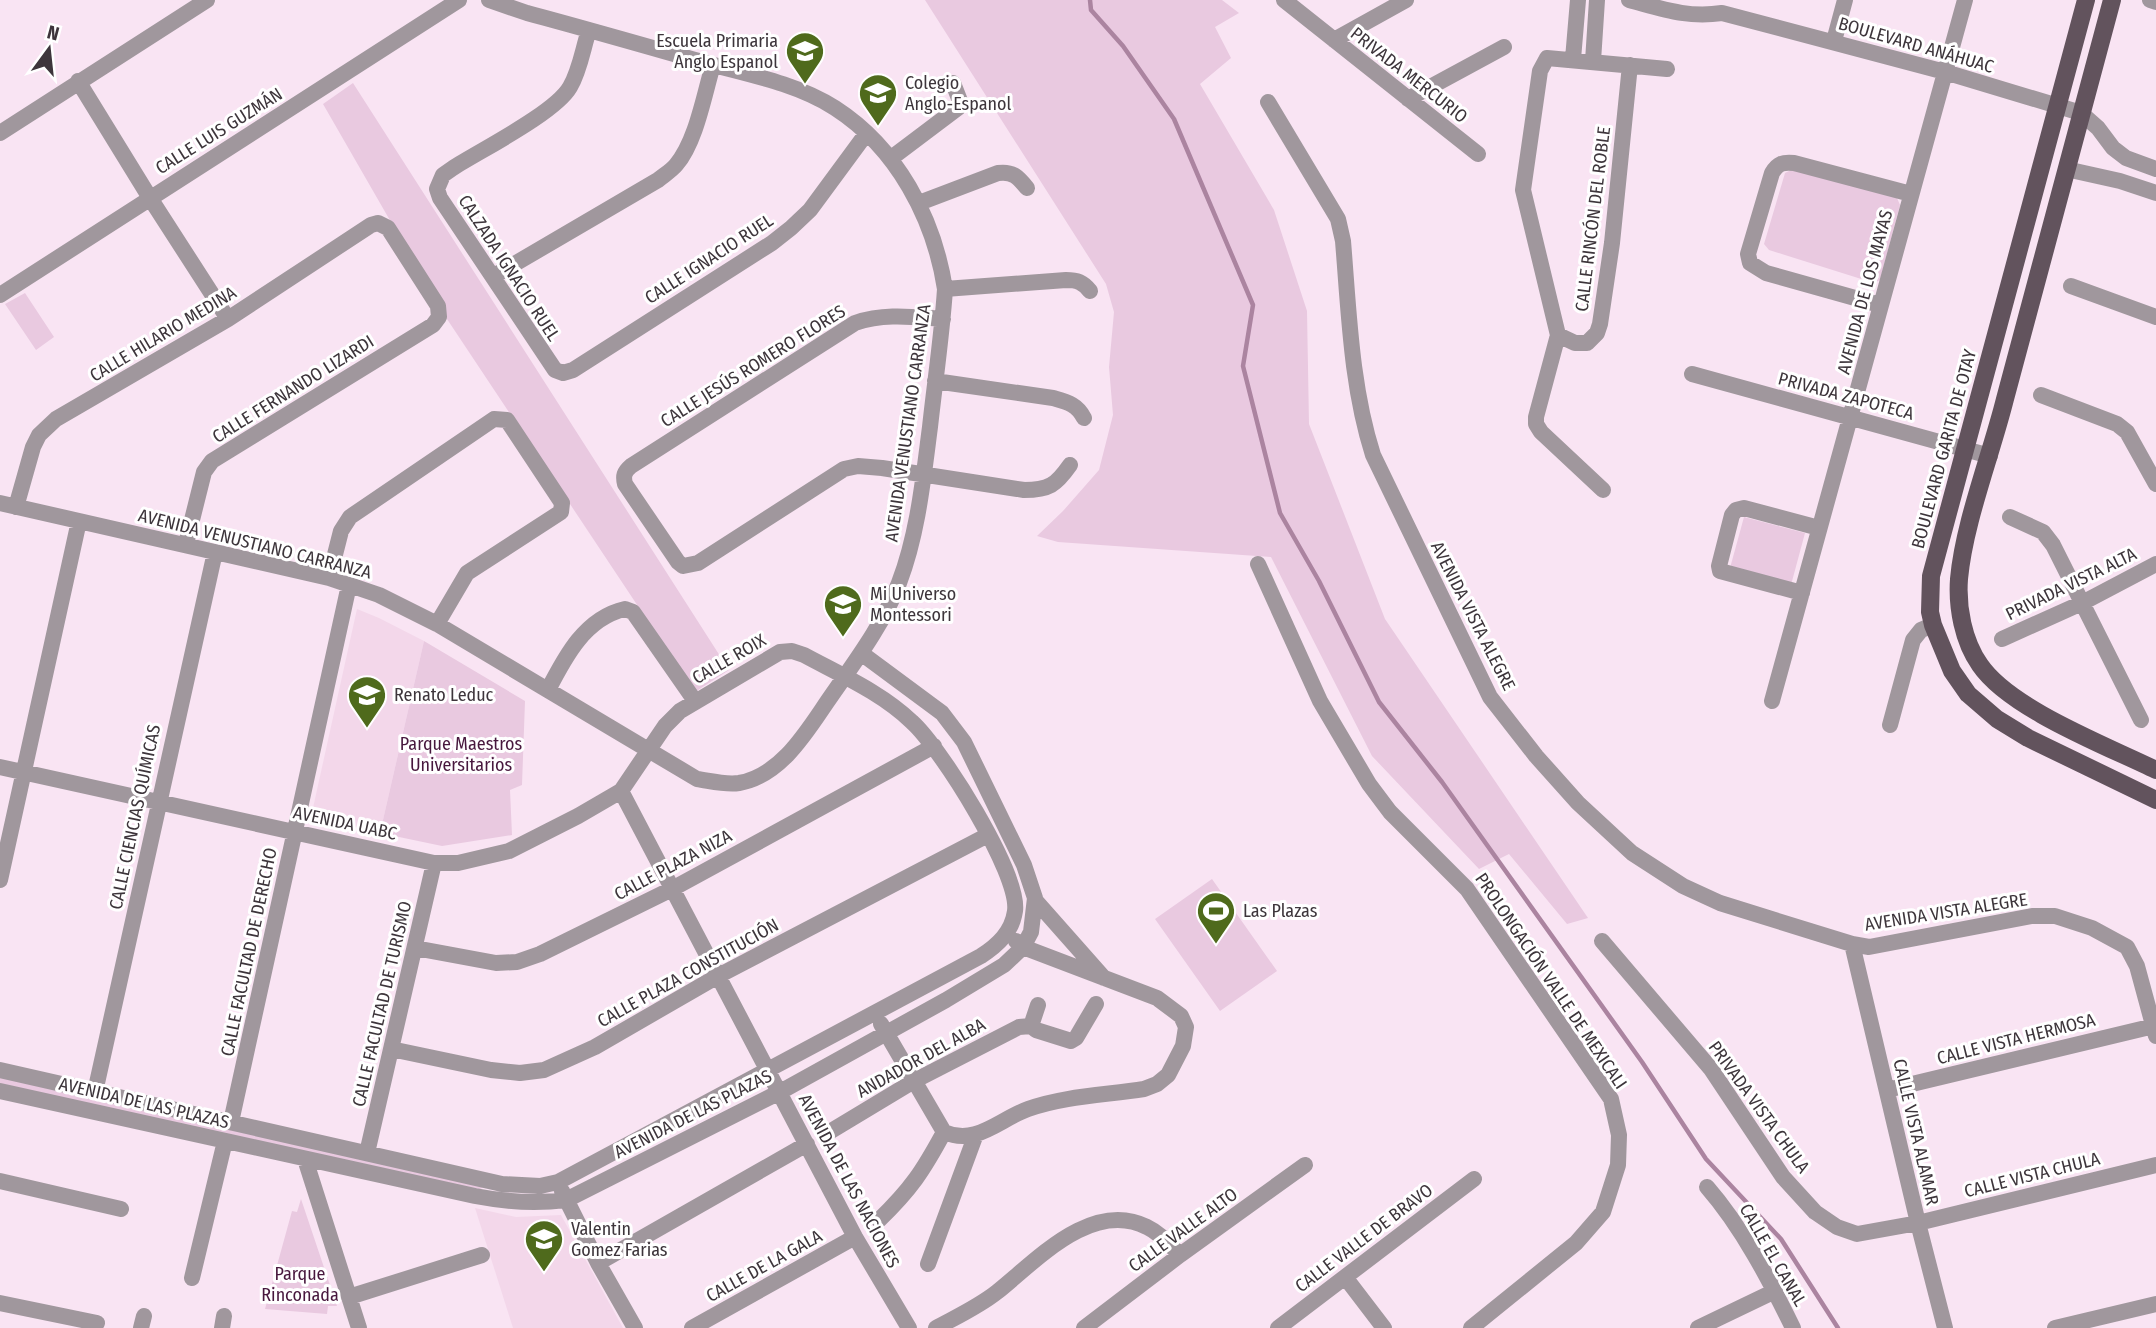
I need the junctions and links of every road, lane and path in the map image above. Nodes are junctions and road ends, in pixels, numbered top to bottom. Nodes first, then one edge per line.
1 (207, 0) edge
2 (459, 0) edge
3 (489, 0) edge
4 (1284, 0) edge
5 (1406, 0) edge
6 (1578, 0) edge
7 (1597, 0) edge
8 (1629, 0) edge
9 (1707, 0) edge
10 (1845, 0) edge
11 (1965, 0) edge
12 (2086, 0) edge
13 (2112, 0) edge
14 (2150, 0) edge
15 (2156, 2) edge
16 (1722, 13) junction
17 (589, 30) junction
18 (1334, 40) junction
19 (1834, 41) junction
20 (1504, 47) dead end
21 (1573, 59) junction
22 (1593, 61) junction
23 (713, 65) junction
24 (1630, 65) junction
25 (1667, 69) dead end
26 (1945, 72) junction
27 (78, 81) junction
28 (953, 83) dead end
29 (1408, 99) junction
30 (1268, 102) dead end
31 (2058, 106) junction
32 (2081, 113) junction
33 (0, 133) edge
34 (866, 134) junction
35 (1478, 154) dead end
36 (2126, 158) junction
37 (890, 159) junction
38 (2066, 169) junction
39 (2156, 169) edge
40 (2120, 181) junction
41 (1027, 188) dead end
42 (2156, 193) edge
43 (1911, 194) junction
44 (149, 198) junction
45 (919, 203) junction
46 (494, 276) junction
47 (2071, 286) dead end
48 (945, 289) junction
49 (1090, 291) dead end
50 (0, 295) edge
51 (1881, 304) junction
52 (2156, 317) edge
53 (228, 319) junction
54 (943, 319) junction
55 (433, 325) joint
56 (1558, 335) junction
57 (547, 359) joint
58 (1692, 374) dead end
59 (935, 381) junction
60 (2040, 395) dead end
61 (1852, 417) junction
62 (1084, 418) dead end
63 (1965, 449) junction
64 (1990, 456) junction
65 (1070, 465) dead end
66 (923, 476) junction
67 (2156, 484) edge
68 (1603, 490) dead end
69 (8, 505) edge
70 (2010, 517) dead end
71 (79, 521) junction
72 (1819, 528) junction
73 (186, 544) junction
74 (215, 552) junction
75 (1258, 564) dead end
76 (2156, 564) edge
77 (329, 578) junction
78 (349, 585) junction
79 (1802, 593) junction
80 (2082, 603) junction
81 (437, 624) junction
82 (1933, 625) junction
83 (2002, 639) dead end
84 (861, 653) junction
85 (845, 677) junction
86 (548, 690) junction
87 (695, 701) junction
88 (1772, 701) dead end
89 (2141, 720) dead end
90 (1890, 725) dead end
91 (934, 746) junction
92 (649, 750) junction
93 (0, 767) edge
94 (2156, 770) edge
95 (24, 772) junction
96 (621, 790) junction
97 (2156, 800) edge
98 (158, 802) junction
99 (295, 832) junction
100 (988, 835) junction
101 (434, 863) junction
102 (0, 880) edge
103 (672, 889) junction
104 (1035, 900) junction
105 (1007, 933) junction
106 (1602, 941) dead end
107 (1852, 944) junction
108 (1023, 947) junction
109 (415, 948) junction
110 (718, 976) junction
111 (1106, 979) junction
112 (1096, 1004) dead end
113 (1038, 1006) dead end
114 (874, 1013) junction
115 (1031, 1026) junction
116 (2155, 1031) edge
117 (886, 1033) junction
118 (391, 1049) junction
119 (0, 1070) edge
120 (768, 1070) junction
121 (914, 1081) junction
122 (1887, 1090) junction
123 (2, 1091) edge
124 (95, 1092) junction
125 (780, 1092) junction
126 (0, 1108) edge
127 (231, 1122) junction
128 (831, 1131) dead end
129 (944, 1132) junction
130 (976, 1135) junction
131 (225, 1141) junction
132 (807, 1144) junction
133 (367, 1153) junction
134 (305, 1159) junction
135 (1305, 1165) dead end
136 (2156, 1165) edge
137 (1474, 1179) dead end
138 (0, 1181) edge
139 (558, 1182) junction
140 (1707, 1188) dead end
141 (566, 1200) junction
142 (121, 1209) dead end
143 (879, 1220) dead end
144 (1918, 1223) junction
145 (855, 1237) junction
146 (482, 1255) dead end
147 (1180, 1255) junction
148 (598, 1263) junction
149 (928, 1264) dead end
150 (1345, 1277) junction
151 (192, 1278) dead end
152 (1775, 1291) junction
153 (349, 1297) junction
154 (0, 1303) edge
155 (2156, 1304) edge
156 (97, 1324) dead end
157 (359, 1328) edge
158 (635, 1328) edge
159 (692, 1328) edge
160 (909, 1328) edge
161 (936, 1328) edge
162 (1084, 1328) edge
163 (1278, 1328) edge
164 (1384, 1328) edge
165 (1471, 1328) edge
166 (1698, 1328) edge
167 (1793, 1328) edge
168 (1945, 1328) edge
169 (2055, 1328) edge

1 - 27 street
2 - 44 street, CALLE LUIS GUZMÁN
3 - 17 street, AVENIDA VENUSTIANO CARRANZA
4 - 18 street, PRIVADA MERCURIO
5 - 18 street
6 - 21 street
7 - 22 street
8 - 16 street, BOULEVARD ANÁHUAC
9 - 16 street, BOULEVARD ANÁHUAC
10 - 19 street
11 - 26 street, AVENIDA DE LOS MAYAS
12 - 31 main road, BOULEVARD GARITA DE OTAY
13 - 32 main road
14 - 15 street
16 - 19 street, BOULEVARD ANÁHUAC
17 - 23 street, AVENIDA VENUSTIANO CARRANZA
17 - 46 street, CALZADA IGNACIO RUEL
18 - 29 street, PRIVADA MERCURIO
19 - 26 street, BOULEVARD ANÁHUAC
20 - 29 street
21 - 22 street
21 - 56 street
22 - 24 street
23 - 34 street, AVENIDA VENUSTIANO CARRANZA
23 - 46 street
24 - 25 street
24 - 56 street, CALLE RINCÓN DEL ROBLE
26 - 31 street, BOULEVARD ANÁHUAC
26 - 43 street, AVENIDA DE LOS MAYAS
27 - 33 street
27 - 44 street
28 - 37 street
29 - 35 street, PRIVADA MERCURIO
30 - 107 street, AVENIDA VISTA ALEGRE
31 - 32 street, BOULEVARD ANÁHUAC
31 - 63 main road, BOULEVARD GARITA DE OTAY
32 - 36 street
32 - 38 main road
34 - 37 street, AVENIDA VENUSTIANO CARRANZA
34 - 57 street, CALLE IGNACIO RUEL
36 - 39 street
36 - 40 street
37 - 45 street, AVENIDA VENUSTIANO CARRANZA
38 - 40 street
38 - 64 main road
40 - 42 street
41 - 45 street
43 - 51 street, AVENIDA DE LOS MAYAS
43 - 51 street
44 - 50 street, CALLE LUIS GUZMÁN
44 - 53 street
45 - 48 street, AVENIDA VENUSTIANO CARRANZA
46 - 57 street, CALZADA IGNACIO RUEL
47 - 52 street
48 - 49 street
48 - 54 street, AVENIDA VENUSTIANO CARRANZA
51 - 61 street, AVENIDA DE LOS MAYAS
53 - 55 street, CALLE HILARIO MEDINA
53 - 69 street, CALLE HILARIO MEDINA
54 - 59 street, AVENIDA VENUSTIANO CARRANZA
54 - 66 street, CALLE JESÚS ROMERO FLORES
55 - 73 street, CALLE FERNANDO LIZARDI
56 - 68 street
58 - 61 street, PRIVADA ZAPOTECA
59 - 62 street
59 - 66 street, AVENIDA VENUSTIANO CARRANZA
60 - 67 street
61 - 63 street, PRIVADA ZAPOTECA
61 - 72 street, AVENIDA DE LOS MAYAS
63 - 64 street, PRIVADA ZAPOTECA
63 - 82 main road, BOULEVARD GARITA DE OTAY
64 - 94 main road
65 - 66 street
66 - 84 street, AVENIDA VENUSTIANO CARRANZA
69 - 71 street, AVENIDA VENUSTIANO CARRANZA
70 - 80 street
71 - 73 street, AVENIDA VENUSTIANO CARRANZA
71 - 95 street
72 - 79 street, AVENIDA DE LOS MAYAS
72 - 79 street
73 - 74 street, AVENIDA VENUSTIANO CARRANZA
74 - 77 street, AVENIDA VENUSTIANO CARRANZA
74 - 98 street, CALLE CIENCIAS QUÍMICAS
75 - 165 street, PROLONGACIÓN VALLE DE MEXICALI
76 - 80 street, PRIVADA VISTA ALTA
77 - 78 street, AVENIDA VENUSTIANO CARRANZA
77 - 81 street
78 - 81 street, AVENIDA VENUSTIANO CARRANZA
78 - 99 street, CALLE FACULTAD DE DERECHO
79 - 88 street, AVENIDA DE LOS MAYAS
80 - 83 street, PRIVADA VISTA ALTA
80 - 89 street
81 - 86 street, AVENIDA VENUSTIANO CARRANZA
82 - 90 street
82 - 97 main road, BOULEVARD GARITA DE OTAY
84 - 85 street, AVENIDA VENUSTIANO CARRANZA
84 - 104 street
85 - 87 street, CALLE ROIX
85 - 91 street
85 - 92 street, AVENIDA VENUSTIANO CARRANZA
86 - 87 street
86 - 92 street, AVENIDA VENUSTIANO CARRANZA
87 - 92 street, CALLE ROIX
91 - 100 street
91 - 103 street, CALLE PLAZA NIZA
92 - 96 street, AVENIDA UABC
93 - 95 street, AVENIDA UABC
95 - 98 street, AVENIDA UABC
95 - 102 street
96 - 101 street, AVENIDA UABC
96 - 103 street, AVENIDA DE LAS NACIONES
98 - 99 street, AVENIDA UABC
98 - 124 street, CALLE CIENCIAS QUÍMICAS
99 - 101 street, AVENIDA UABC
99 - 127 street, CALLE FACULTAD DE DERECHO
100 - 105 street
100 - 110 street, CALLE PLAZA CONSTITUCIÓN
101 - 109 street, CALLE FACULTAD DE TURISMO
103 - 109 street, CALLE PLAZA NIZA
103 - 110 street, AVENIDA DE LAS NACIONES
104 - 108 street
104 - 111 street
105 - 108 street
105 - 114 street, AVENIDA DE LAS PLAZAS
106 - 144 street, PRIVADA VISTA CHULA
107 - 116 street, AVENIDA VISTA ALEGRE
107 - 122 street, CALLE VISTA ALAMAR
108 - 111 street
108 - 117 street, AVENIDA DE LAS PLAZAS
109 - 118 street, CALLE FACULTAD DE TURISMO
110 - 118 street, CALLE PLAZA CONSTITUCIÓN
110 - 120 street, AVENIDA DE LAS NACIONES
111 - 130 street
112 - 115 street
113 - 115 street
114 - 117 street
114 - 120 street, AVENIDA DE LAS PLAZAS
115 - 121 street, ANDADOR DEL ALBA
116 - 122 street, CALLE VISTA HERMOSA
117 - 121 street
117 - 125 street, AVENIDA DE LAS PLAZAS
118 - 133 street, CALLE FACULTAD DE TURISMO
119 - 124 street, AVENIDA DE LAS PLAZAS
120 - 125 street, AVENIDA DE LAS NACIONES
120 - 139 street, AVENIDA DE LAS PLAZAS
121 - 128 street, ANDADOR DEL ALBA
121 - 129 street
122 - 144 street, CALLE VISTA ALAMAR
123 - 126 street
123 - 131 street, AVENIDA DE LAS PLAZAS
124 - 127 street, AVENIDA DE LAS PLAZAS
125 - 132 street, AVENIDA DE LAS NACIONES
125 - 141 street, AVENIDA DE LAS PLAZAS
127 - 133 street, AVENIDA DE LAS PLAZAS
129 - 130 street
129 - 143 street
130 - 149 street
131 - 134 street, AVENIDA DE LAS PLAZAS
131 - 151 street
132 - 145 street, AVENIDA DE LAS NACIONES
132 - 148 street
133 - 139 street, AVENIDA DE LAS PLAZAS
134 - 141 street, AVENIDA DE LAS PLAZAS
134 - 153 street
135 - 147 street, CALLE VALLE ALTO
136 - 144 street, CALLE VISTA CHULA
137 - 150 street, CALLE VALLE DE BRAVO
138 - 142 street
139 - 141 street
140 - 152 street, CALLE EL CANAL
141 - 148 street
144 - 168 street, CALLE VISTA ALAMAR
145 - 159 street, CALLE DE LA GALA
145 - 160 street, AVENIDA DE LAS NACIONES
146 - 153 street
147 - 161 street
147 - 162 street, CALLE VALLE ALTO
148 - 158 street
150 - 163 street, CALLE VALLE DE BRAVO
150 - 164 street
152 - 166 street
152 - 167 street, CALLE EL CANAL
153 - 157 street
154 - 156 street
155 - 169 street

